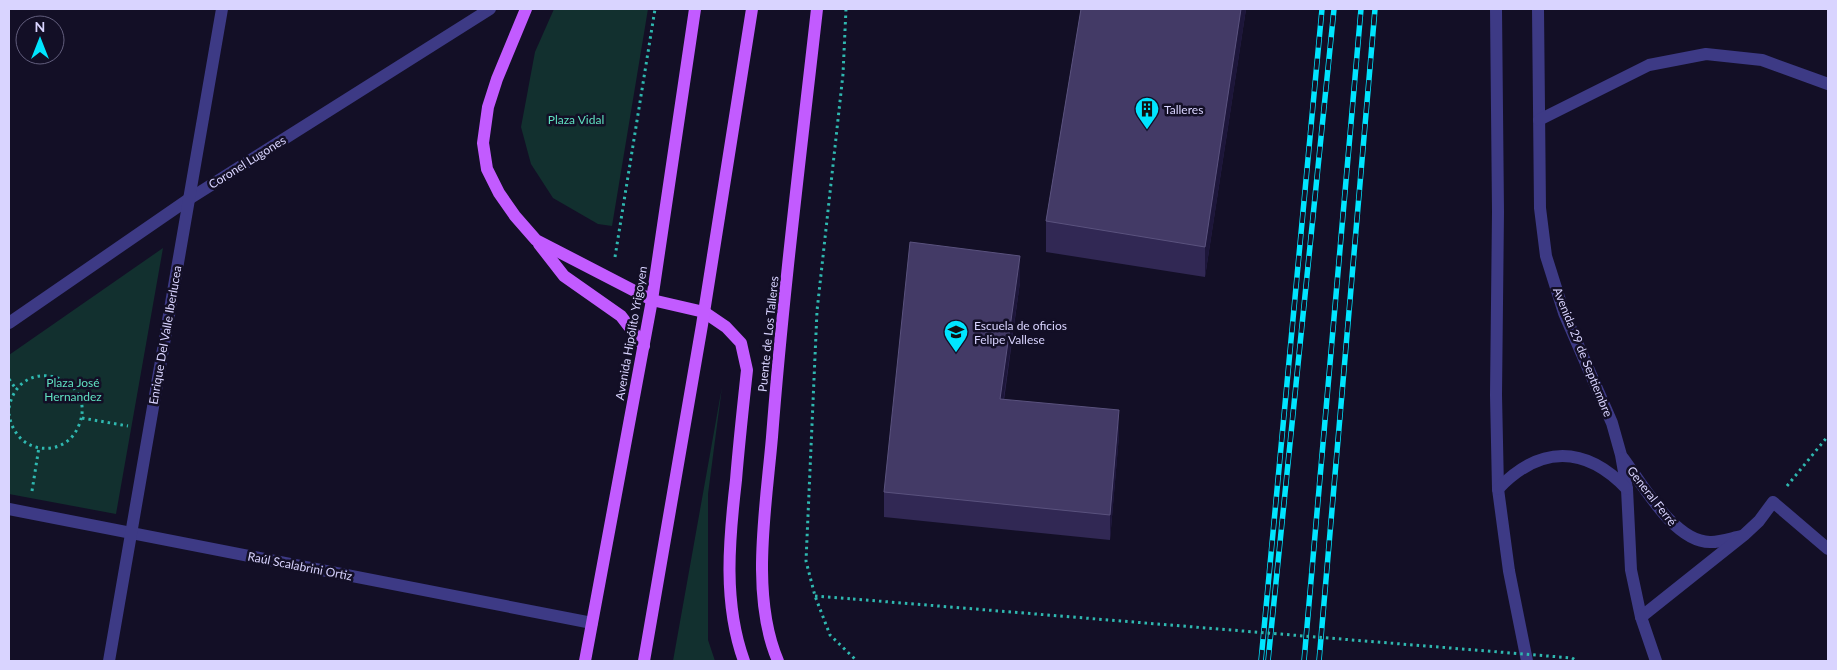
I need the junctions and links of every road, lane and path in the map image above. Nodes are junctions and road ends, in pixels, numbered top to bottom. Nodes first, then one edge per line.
1 (222, 9) edge
2 (490, 9) edge
3 (526, 9) edge
4 (655, 9) edge
5 (695, 9) edge
6 (752, 9) edge
7 (817, 9) edge
8 (846, 9) edge
9 (1496, 9) edge
10 (1538, 9) edge
11 (1828, 84) edge
12 (1538, 120) junction
13 (189, 199) junction
14 (536, 240) junction
15 (611, 279) junction
16 (652, 300) junction
17 (704, 312) junction
18 (9, 323) edge
19 (644, 346) junction
20 (9, 379) edge
21 (16, 389) junction
22 (9, 408) edge
23 (9, 414) edge
24 (82, 418) junction
25 (148, 430) junction
26 (1828, 436) edge
27 (39, 448) junction
28 (1621, 455) junction
29 (1498, 489) junction
30 (1627, 489) junction
31 (1773, 502) junction
32 (9, 509) edge
33 (29, 513) junction
34 (132, 532) junction
35 (1744, 535) junction
36 (1828, 549) edge
37 (815, 596) junction
38 (1641, 617) junction
39 (592, 623) junction
40 (109, 661) edge
41 (585, 661) edge
42 (644, 661) edge
43 (744, 661) edge
44 (778, 661) edge
45 (857, 661) edge
46 (1527, 661) edge
47 (1577, 661) edge
48 (1656, 661) edge

1 - 13 street, Enrique Del Valle Iberlucea
2 - 13 street, Coronel Lugones
3 - 14 main road
4 - 15 path
5 - 16 main road, Avenida Hipólito Yrigoyen
6 - 17 main road
7 - 44 main road, Puente de Los Talleres
8 - 37 path
9 - 29 street
10 - 12 street, Avenida 29 de Septiembre
11 - 12 street
12 - 28 street, Avenida 29 de Septiembre
13 - 18 street, Coronel Lugones
13 - 25 street, Enrique Del Valle Iberlucea
14 - 15 main road
14 - 19 main road
15 - 16 main road
16 - 17 main road
16 - 19 main road, Avenida Hipólito Yrigoyen
17 - 42 main road
17 - 43 main road, Puente de Los Talleres
19 - 39 main road, Avenida Hipólito Yrigoyen
20 - 21 path
21 - 22 path
21 - 24 path
23 - 27 path
24 - 25 path
24 - 27 path
25 - 34 street, Enrique Del Valle Iberlucea
26 - 31 path
27 - 33 path
28 - 30 street, Avenida 29 de Septiembre
28 - 35 street, General Ferré
29 - 30 street
29 - 46 street
30 - 38 street, Avenida 29 de Septiembre
31 - 35 street
31 - 36 street
32 - 33 street, Raúl Scalabrini Ortiz
33 - 34 street, Raúl Scalabrini Ortiz
34 - 39 street, Raúl Scalabrini Ortiz
34 - 40 street, Enrique Del Valle Iberlucea
35 - 38 street
37 - 45 path
37 - 47 path, bridge
38 - 48 street, Avenida 29 de Septiembre
39 - 41 main road, Avenida Hipólito Yrigoyen

